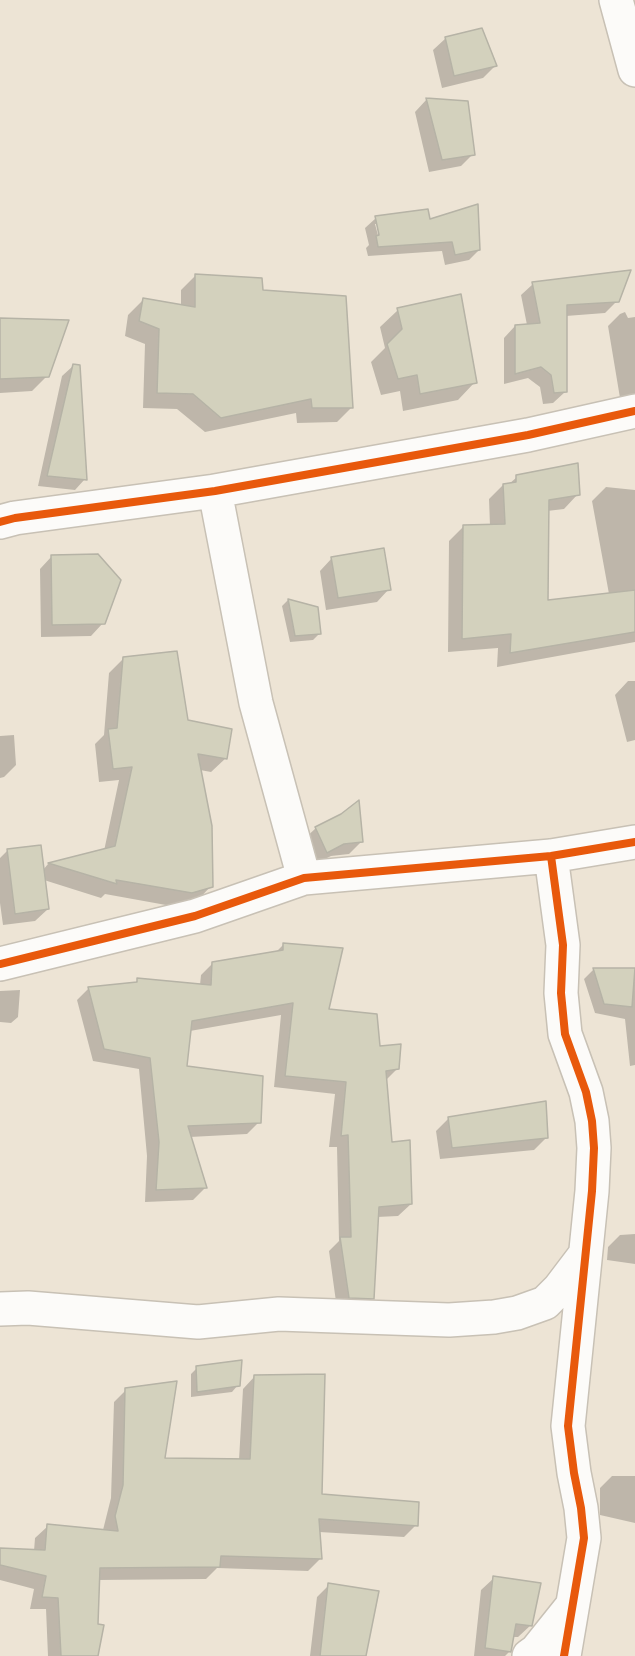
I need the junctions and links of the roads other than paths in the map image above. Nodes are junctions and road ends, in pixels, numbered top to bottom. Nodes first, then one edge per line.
1 (616, 0) edge
2 (635, 70) edge
3 (635, 411) edge
4 (215, 491) junction
5 (0, 522) edge
6 (635, 842) edge
7 (551, 856) junction
8 (304, 878) junction
9 (0, 964) edge
10 (585, 1255) junction
11 (0, 1309) edge
12 (573, 1604) junction
13 (529, 1656) edge
14 (564, 1656) edge

1 - 2 street
3 - 4 street
4 - 5 street
4 - 8 street
6 - 7 street
7 - 8 street
7 - 10 street
8 - 9 street
10 - 11 street
10 - 12 street
12 - 13 street
12 - 14 street

